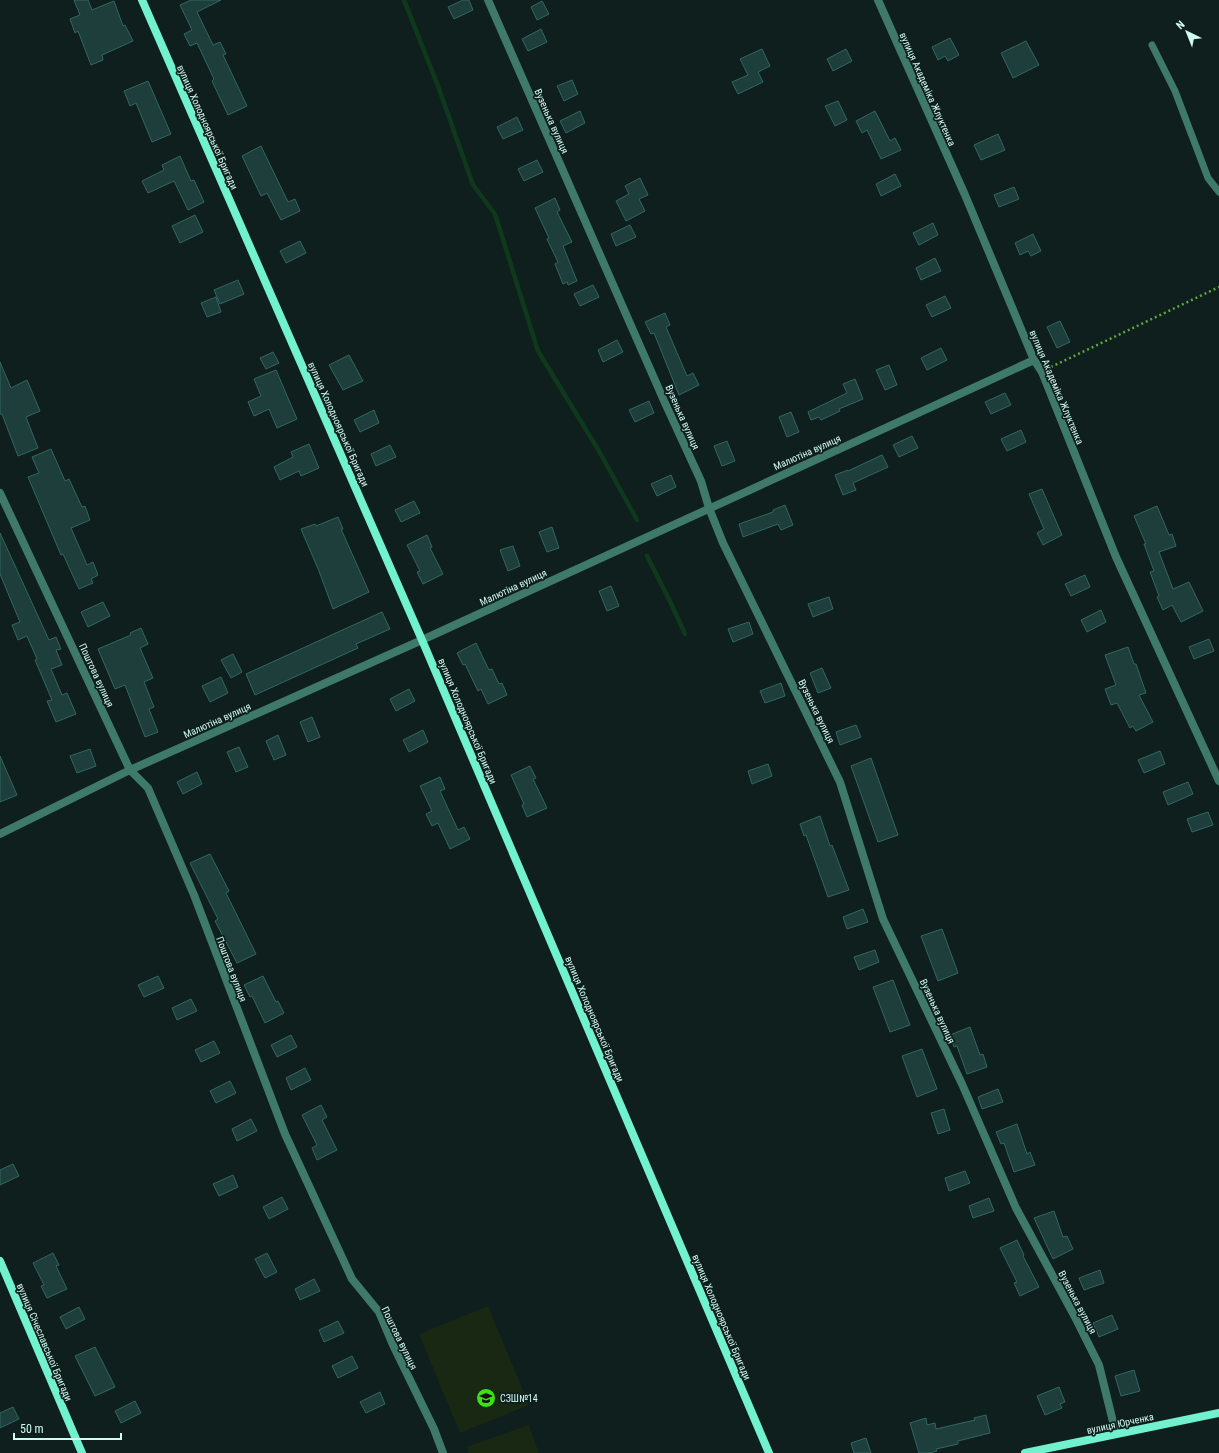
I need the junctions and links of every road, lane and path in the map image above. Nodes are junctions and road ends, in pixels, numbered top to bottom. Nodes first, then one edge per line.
1 (142, 0) edge
2 (488, 0) edge
3 (878, 0) edge
4 (1152, 45) dead end
5 (1219, 192) edge
6 (1219, 287) edge
7 (1034, 360) junction
8 (1042, 372) junction
9 (0, 493) edge
10 (709, 508) junction
11 (422, 640) junction
12 (130, 770) junction
13 (1219, 781) edge
14 (0, 834) edge
15 (0, 1261) edge
16 (1219, 1413) edge
17 (1116, 1434) junction
18 (82, 1453) edge
19 (443, 1453) edge
20 (769, 1453) edge
21 (1025, 1453) edge

1 - 11 street, вулиця Холодноярської Бригади
2 - 10 street, Вузенька вулиця
3 - 7 street, вулиця Академіка Жлуктенка
4 - 5 lane
6 - 8 path
7 - 8 street, вулиця Академіка Жлуктенка
7 - 10 street, Малютіна вулиця
8 - 13 street, вулиця Академіка Жлуктенка
9 - 12 street, Поштова вулиця
10 - 11 street, Малютіна вулиця
10 - 17 street, Вузенька вулиця
11 - 12 street, Малютіна вулиця
11 - 20 street, вулиця Холодноярської Бригади
12 - 14 street, Малютіна вулиця
12 - 19 street, Поштова вулиця
15 - 18 street, вулиця Січеславської Бригади
16 - 17 street, вулиця Юрченка
17 - 21 street, вулиця Юрченка

